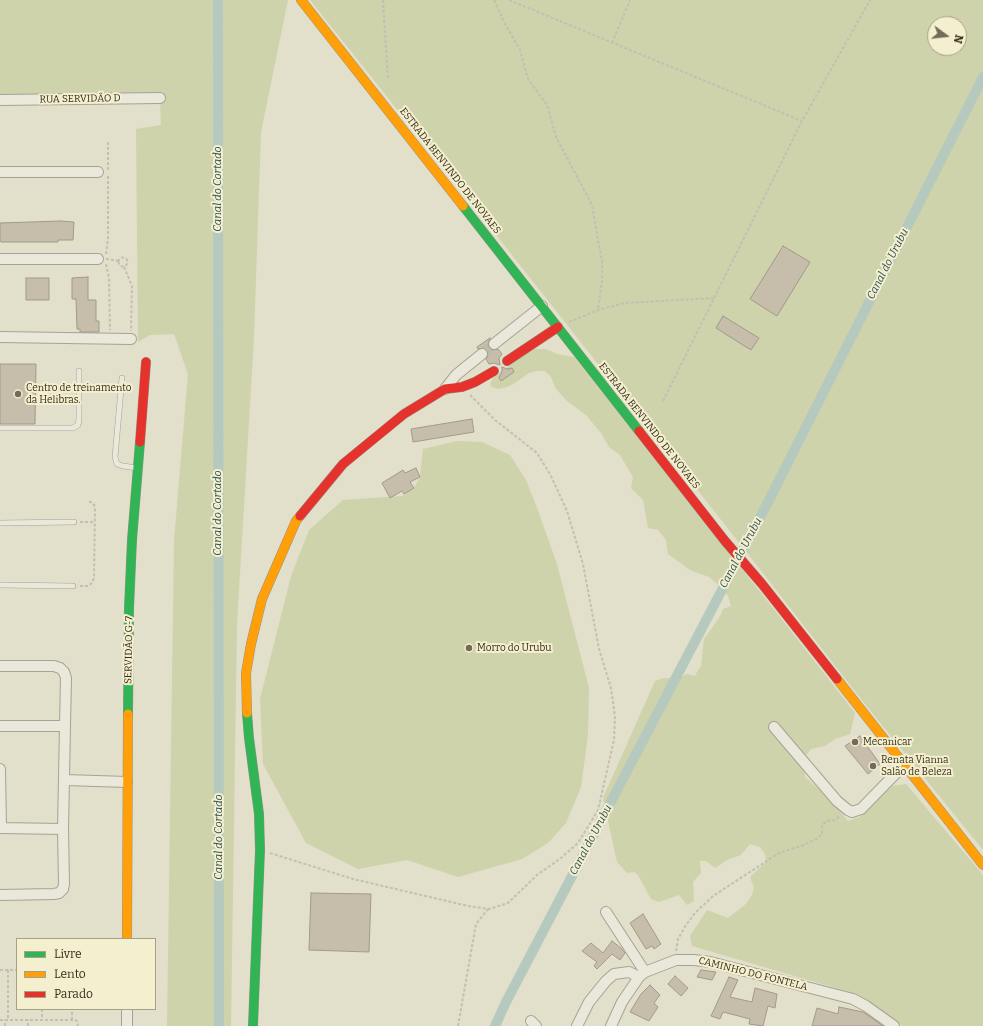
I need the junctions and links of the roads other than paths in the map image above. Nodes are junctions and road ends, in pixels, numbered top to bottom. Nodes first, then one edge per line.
1 (301, 0) edge
2 (160, 98) dead end
3 (0, 100) edge
4 (0, 172) edge
5 (98, 172) dead end
6 (0, 259) edge
7 (98, 259) dead end
8 (542, 306) junction
9 (558, 327) junction
10 (129, 336) road end
11 (0, 337) edge
12 (494, 344) tunnel mouth
13 (482, 354) tunnel mouth
14 (507, 361) dead end
15 (146, 362) dead end
16 (79, 371) dead end
17 (494, 372) dead end
18 (122, 378) dead end
19 (445, 389) junction
20 (0, 428) edge
21 (138, 468) junction
22 (74, 522) road end
23 (0, 523) edge
24 (0, 585) edge
25 (73, 586) road end
26 (0, 666) edge
27 (0, 726) edge
28 (65, 726) junction
29 (774, 727) dead end
30 (904, 765) junction
31 (0, 769) edge
32 (65, 780) junction
33 (128, 782) junction
34 (1, 828) edge
35 (63, 830) junction
36 (983, 865) edge
37 (0, 895) edge
38 (606, 912) dead end
39 (127, 938) edge
40 (642, 974) junction
41 (127, 1010) edge
42 (127, 1026) edge
43 (253, 1026) edge
44 (577, 1026) edge
45 (611, 1026) edge
46 (894, 1026) edge

1 - 8 street, ESTRADA BENVINDO DE NOVAES
2 - 3 street, RUA SERVIDÃO D
4 - 5 street
6 - 7 street
8 - 9 street, ESTRADA BENVINDO DE NOVAES
8 - 12 street
9 - 14 street
9 - 30 street, ESTRADA BENVINDO DE NOVAES
10 - 11 street
13 - 19 street
15 - 21 street, SERVIDÃO G-7
16 - 20 lane
17 - 19 street
18 - 21 lane
19 - 43 street
21 - 33 street, SERVIDÃO G-7
22 - 23 lane
24 - 25 lane
26 - 28 street
27 - 28 street
28 - 32 street
29 - 30 street
30 - 36 street, ESTRADA BENVINDO DE NOVAES
31 - 34 street
32 - 33 street
32 - 35 street
33 - 39 street, SERVIDÃO G-7
34 - 35 street
35 - 37 street
38 - 40 street
40 - 44 street
40 - 45 street
40 - 46 street, CAMINHO DO FONTELA
41 - 42 street

